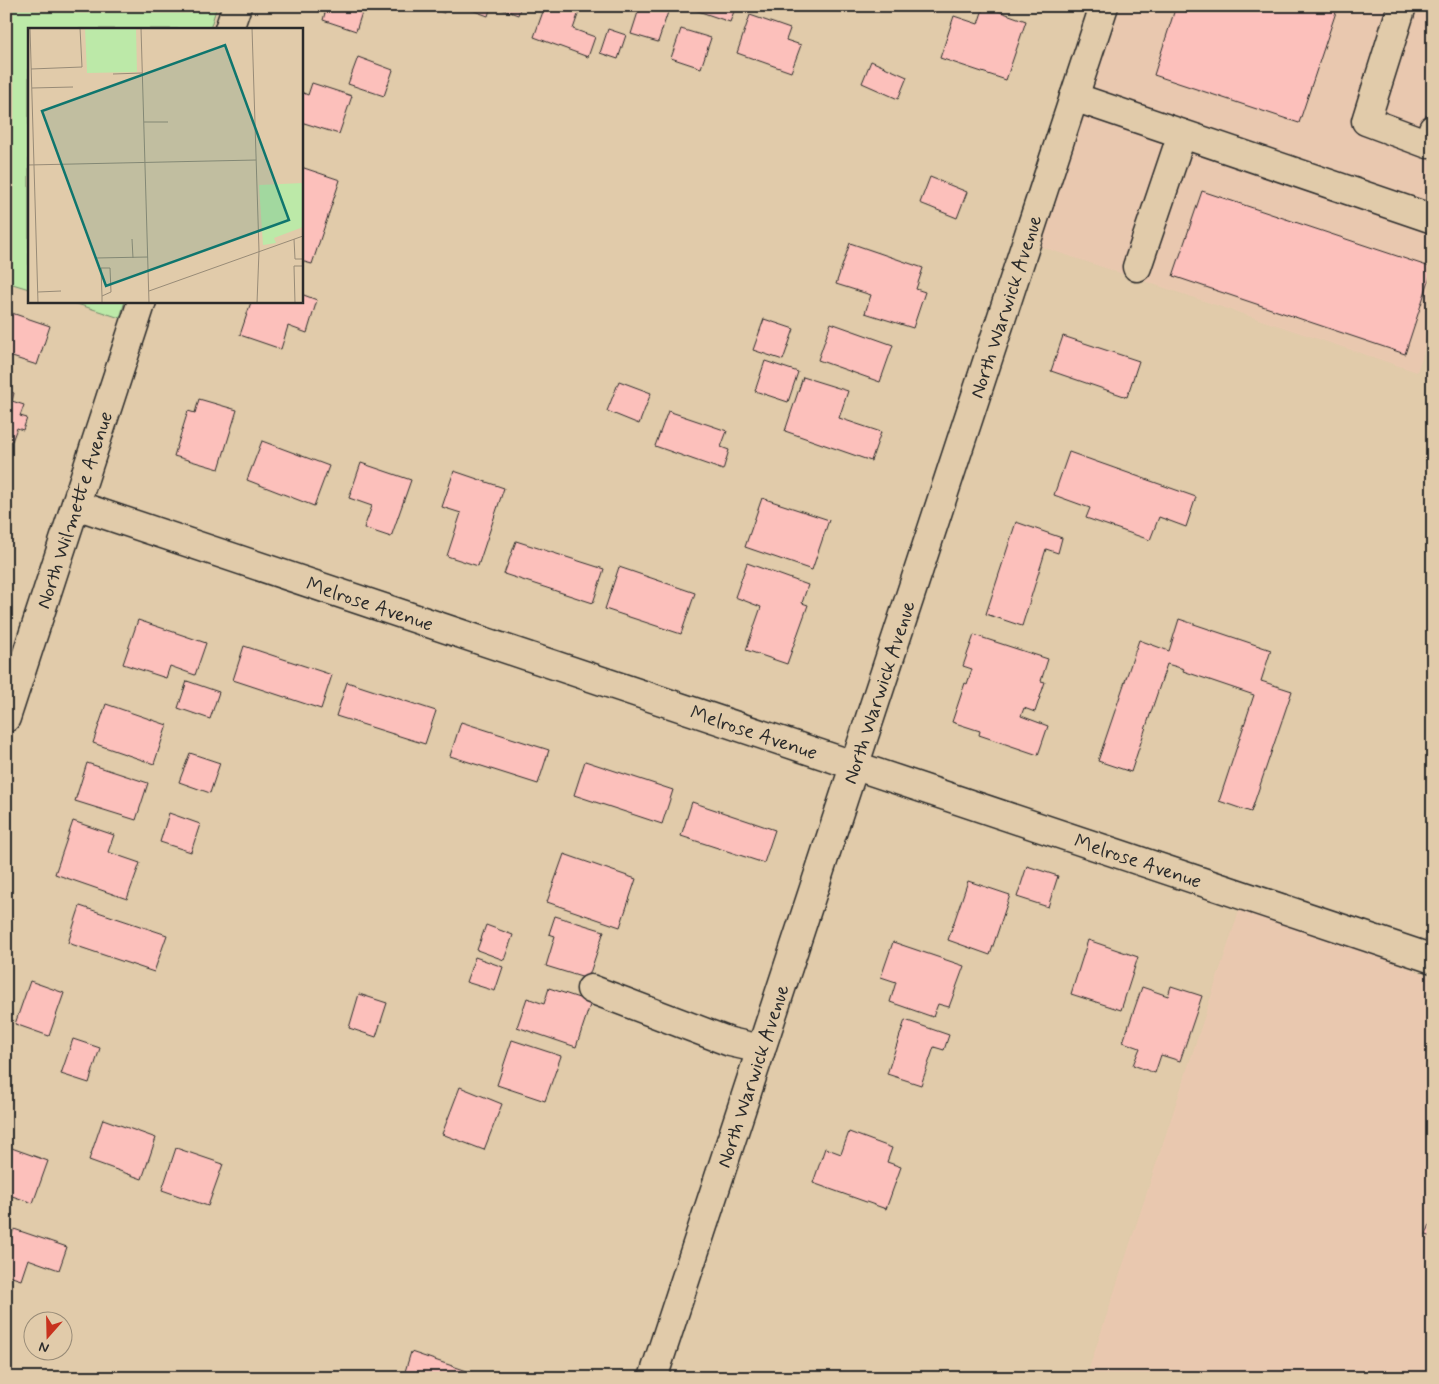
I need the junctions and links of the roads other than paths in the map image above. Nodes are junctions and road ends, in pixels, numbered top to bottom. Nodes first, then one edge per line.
1 (237, 6) edge
2 (1104, 6) edge
3 (1402, 6) edge
4 (229, 28) edge
5 (1074, 96) junction
6 (1433, 129) edge
7 (1182, 134) junction
8 (1433, 219) edge
9 (1137, 267) dead end
10 (142, 302) edge
11 (76, 504) junction
12 (6, 718) edge
13 (854, 765) junction
14 (1433, 959) edge
15 (591, 989) dead end
16 (761, 1049) junction
17 (653, 1378) edge

1 - 4 street
2 - 5 street, North Warwick Avenue
3 - 6 street
5 - 7 street
5 - 13 street, North Warwick Avenue
7 - 8 street
7 - 9 street
10 - 11 street, North Wilmette Avenue
11 - 12 street, North Wilmette Avenue
11 - 13 street, Melrose Avenue
13 - 14 street, Melrose Avenue
13 - 16 street, North Warwick Avenue
15 - 16 street
16 - 17 street, North Warwick Avenue

